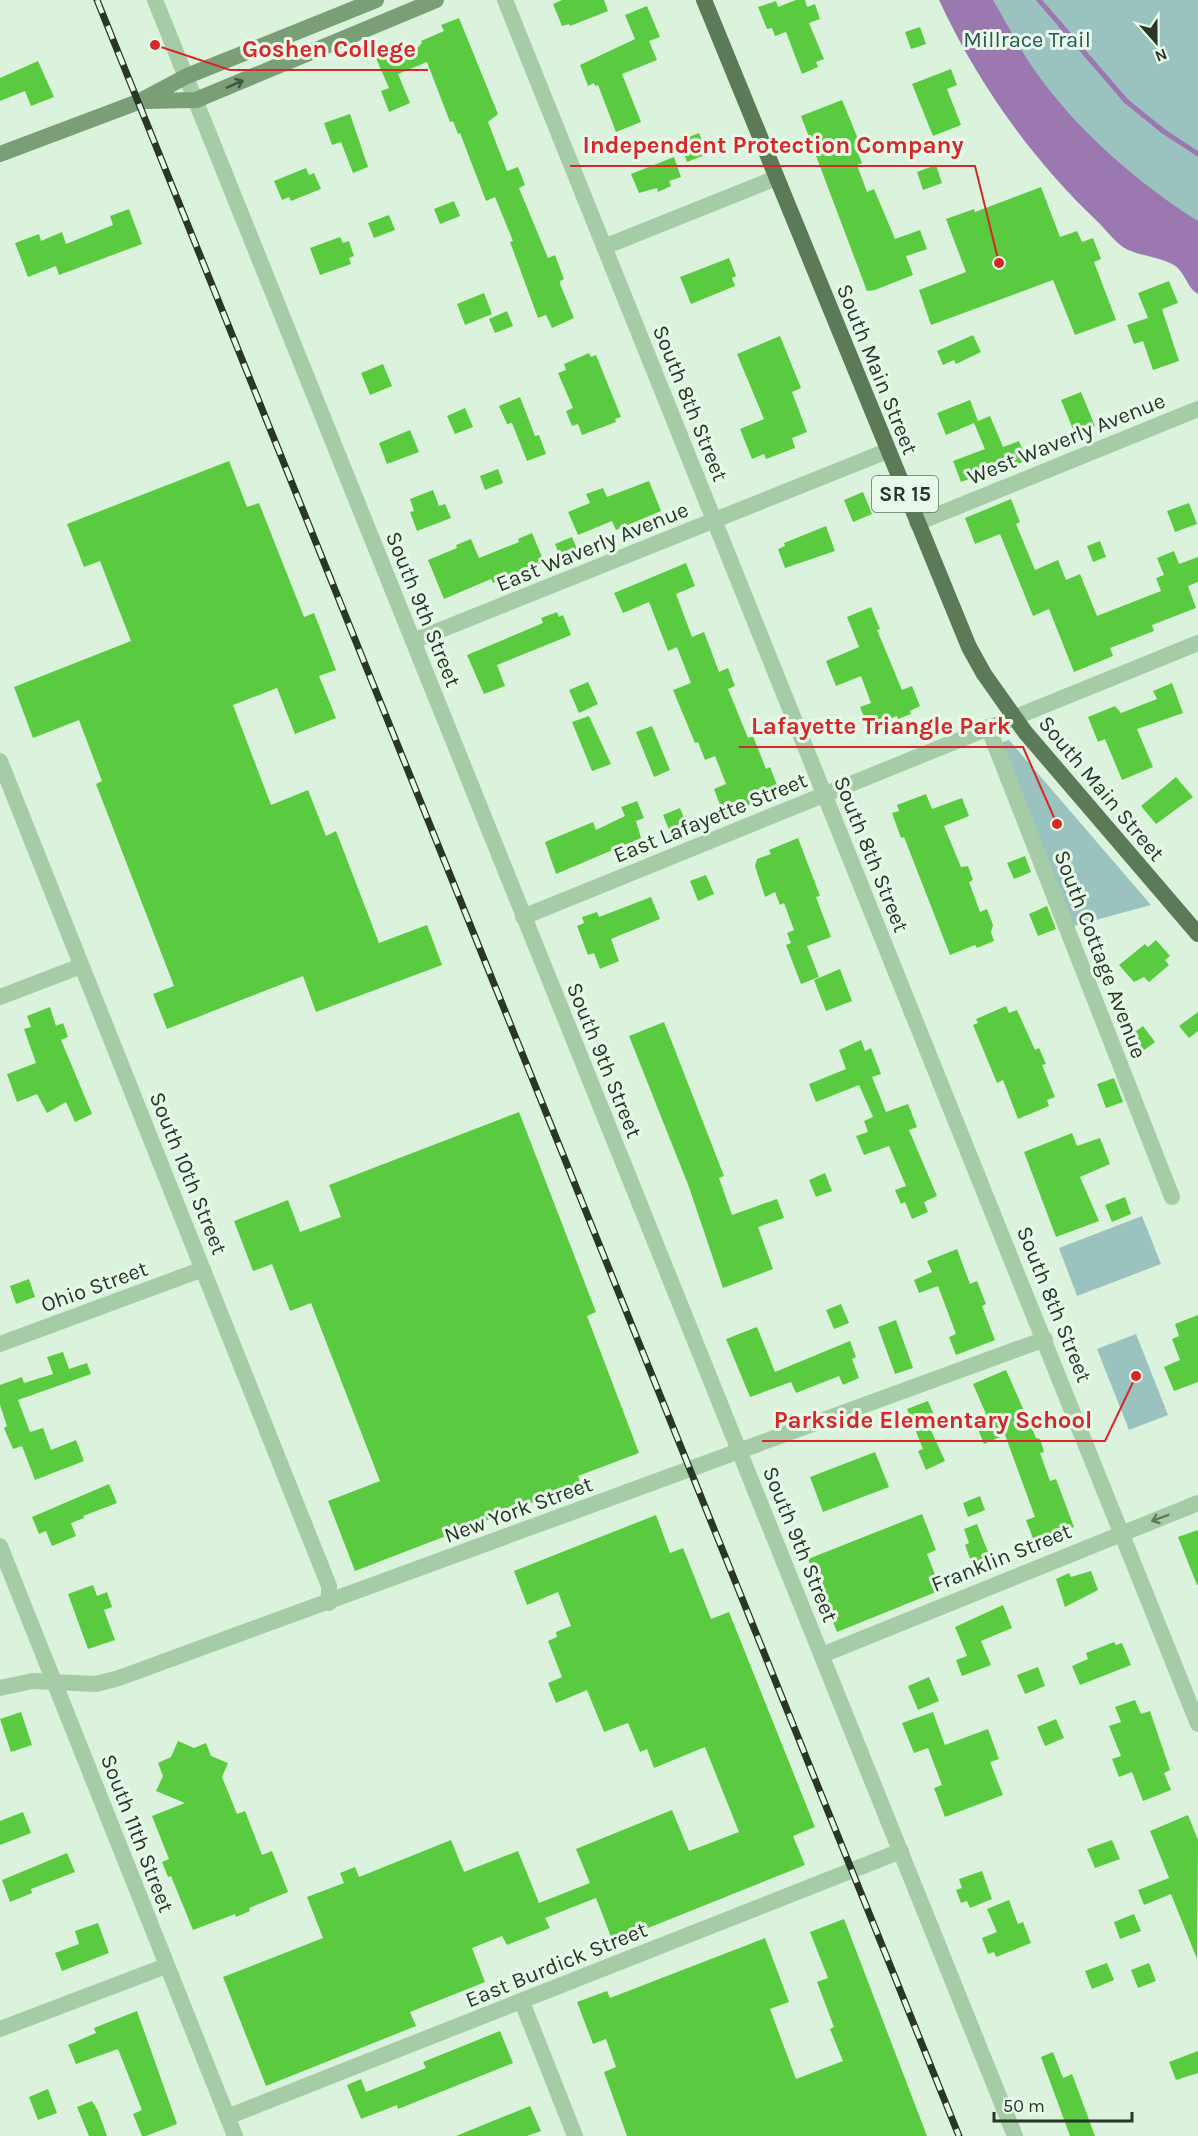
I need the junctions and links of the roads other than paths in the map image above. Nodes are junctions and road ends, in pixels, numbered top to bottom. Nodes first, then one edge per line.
1 (155, 0) edge
2 (376, 0) edge
3 (436, 0) edge
4 (505, 0) edge
5 (704, 0) edge
6 (186, 76) junction
7 (196, 100) junction
8 (138, 102) junction
9 (0, 154) edge
10 (776, 178) junction
11 (604, 247) junction
12 (1198, 409) edge
13 (887, 451) junction
14 (715, 522) junction
15 (917, 523) junction
16 (413, 641) junction
17 (1198, 643) edge
18 (1013, 718) junction
19 (988, 728) junction
20 (0, 761) edge
21 (824, 795) junction
22 (523, 917) junction
23 (1198, 934) edge
24 (81, 966) junction
25 (0, 997) edge
26 (1172, 1197) dead end
27 (203, 1269) junction
28 (1044, 1339) junction
29 (0, 1344) edge
30 (739, 1450) junction
31 (1198, 1503) edge
32 (1122, 1533) junction
33 (0, 1546) edge
34 (329, 1603) junction
35 (822, 1655) junction
36 (55, 1683) junction
37 (0, 1688) edge
38 (1198, 1724) edge
39 (901, 1851) junction
40 (166, 1966) junction
41 (522, 2002) junction
42 (0, 2029) edge
43 (227, 2117) junction
44 (234, 2136) edge
45 (575, 2136) edge
46 (1015, 2136) edge

1 - 6 street, South 9th Street
2 - 6 main road
7 -> 3 main road
4 - 11 street, South 8th Street
5 - 10 main road, South Main Street / SR 15
6 - 7 street, South 9th Street
6 - 8 main road
7 - 8 main road
7 - 16 street, South 9th Street
8 - 9 main road
10 - 11 street
10 - 13 main road, South Main Street / SR 15
11 - 14 street, South 8th Street
12 - 15 street, West Waverly Avenue
13 - 14 street, East Waverly Avenue
13 - 15 main road, South Main Street / SR 15
14 - 16 street, East Waverly Avenue
14 - 21 street, South 8th Street
15 - 18 main road, South Main Street / SR 15
16 - 22 street, South 9th Street
17 - 18 street, East Lafayette Street
18 - 19 street, East Lafayette Street
18 - 23 main road, South Main Street / SR 15
19 - 21 street, East Lafayette Street
19 - 26 street, South Cottage Avenue
20 - 24 street, South 10th Street
21 - 22 street, East Lafayette Street
21 - 28 street, South 8th Street
22 - 30 street, South 9th Street
24 - 25 street
24 - 27 street, South 10th Street
27 - 29 street, Ohio Street
27 - 34 street, South 10th Street
28 - 30 street, New York Street
28 - 32 street, South 8th Street
30 - 34 street, New York Street
30 - 35 street, South 9th Street
31 -> 32 street, Franklin Street
32 - 35 street, Franklin Street
32 - 38 street, South 8th Street
33 - 36 street, South 11th Street
34 - 36 street, New York Street
35 - 39 street, South 9th Street
36 - 37 street, New York Street
36 - 40 street, South 11th Street
39 - 41 street, East Burdick Street
39 - 46 street, South 9th Street
40 - 42 street
40 - 43 street, South 11th Street
41 - 43 street, East Burdick Street
41 - 45 street
43 - 44 street, South 11th Street

